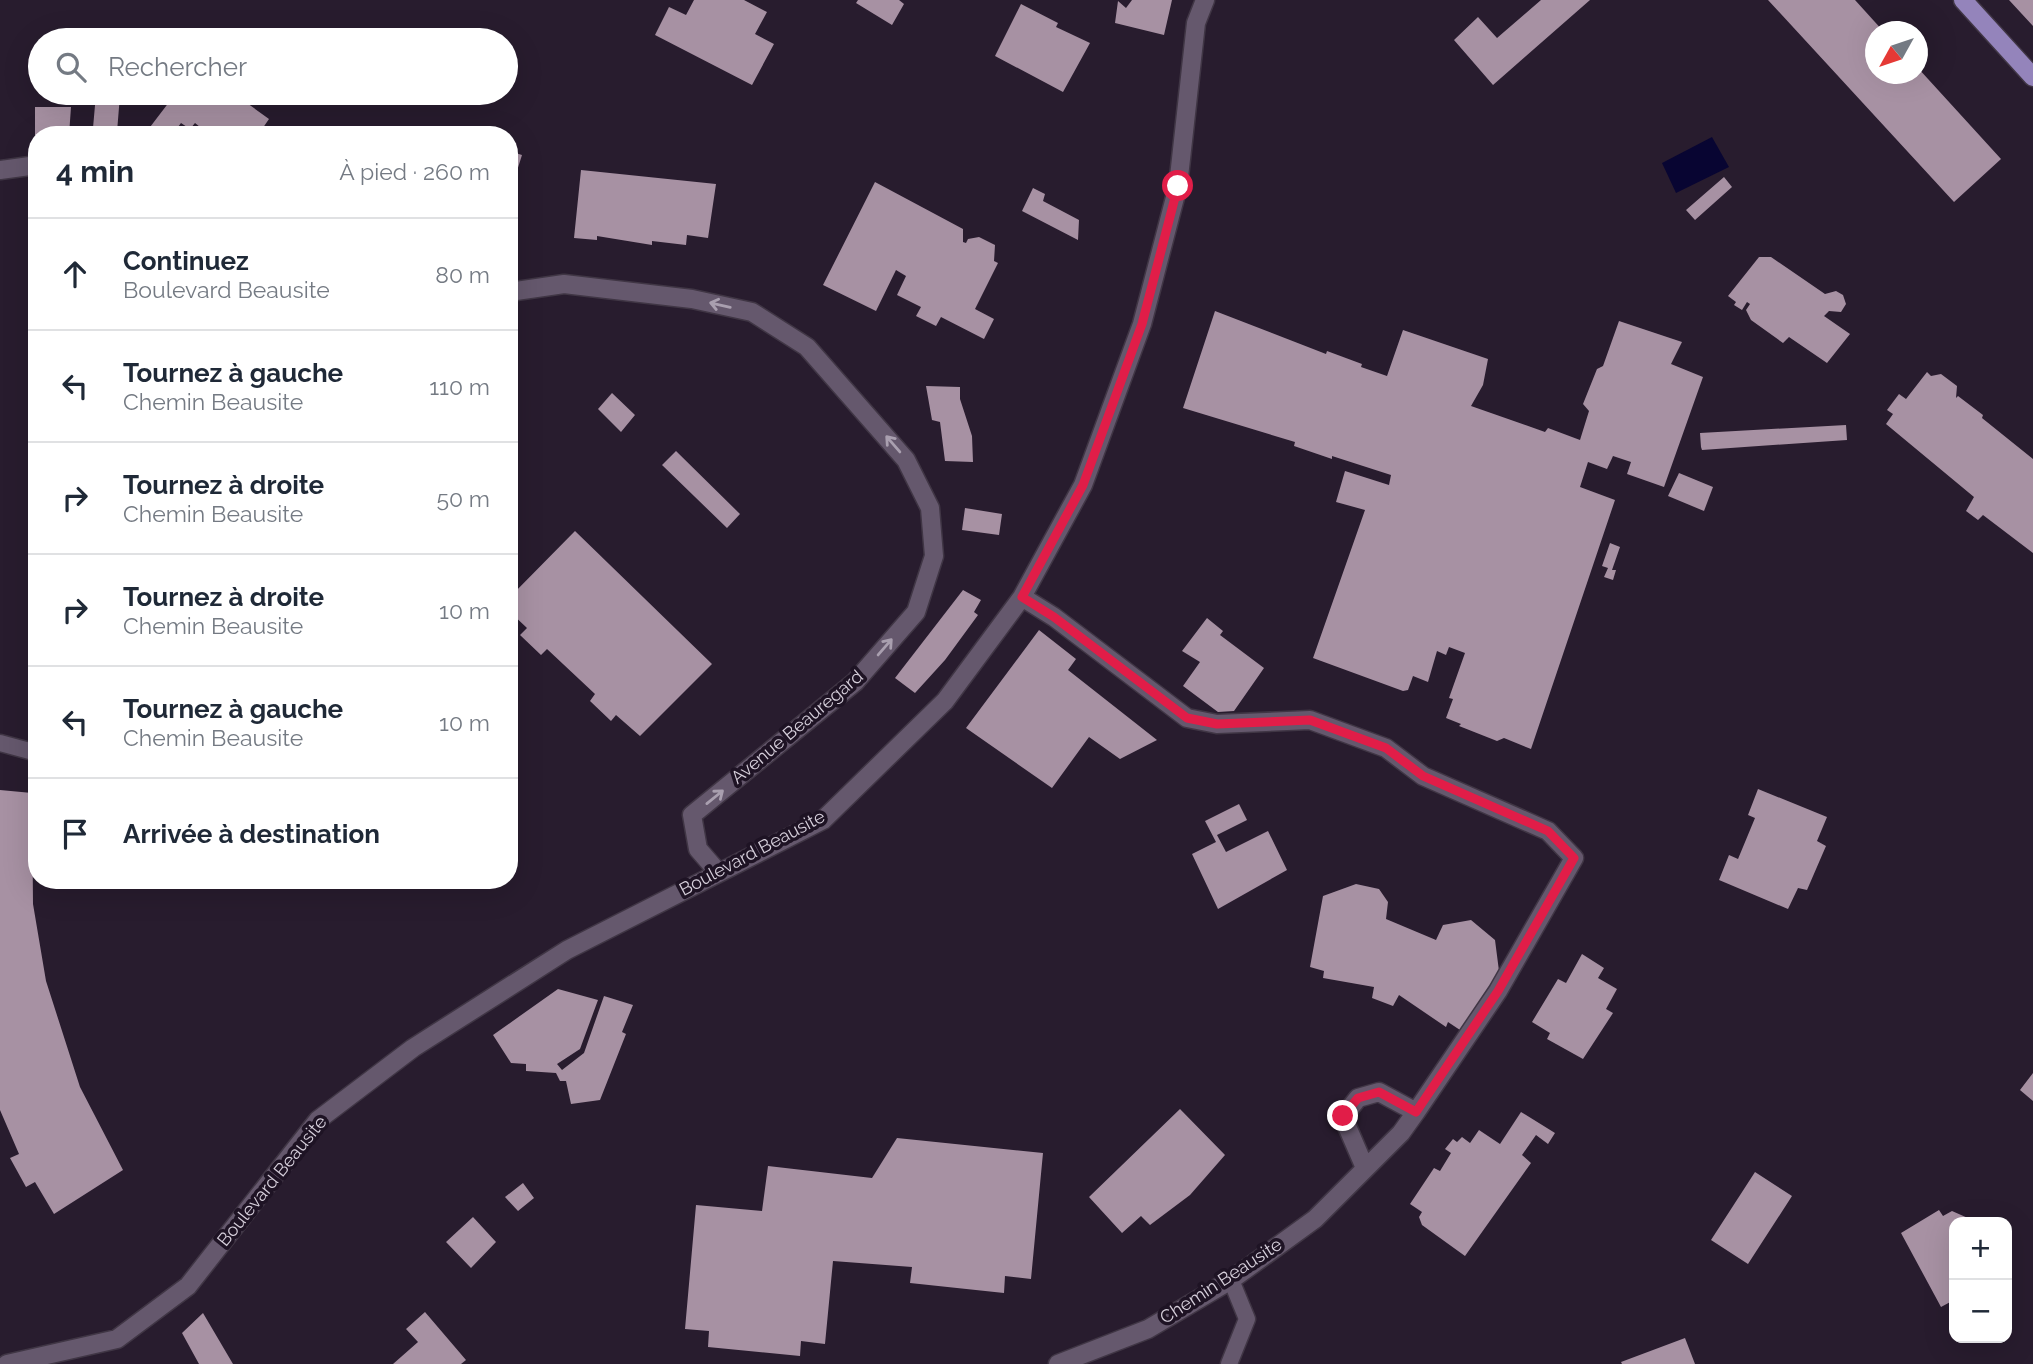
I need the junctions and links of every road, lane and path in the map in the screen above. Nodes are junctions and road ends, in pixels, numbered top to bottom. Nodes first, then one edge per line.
1 (1205, 0) edge
2 (1963, 0) edge
3 (2033, 77) edge
4 (28, 166) edge
5 (0, 170) edge
6 (518, 291) edge
7 (1022, 597) junction
8 (0, 743) edge
9 (28, 751) edge
10 (717, 871) junction
11 (1416, 1112) junction
12 (1365, 1168) junction
13 (1231, 1280) junction
14 (7, 1364) edge
15 (1058, 1364) edge
16 (1229, 1364) edge

1 - 7 street, Boulevard Beausite
2 - 3 main road
4 - 5 street
10 -> 6 street, Avenue Beauregard
7 - 10 street, Boulevard Beausite
7 - 11 street, Chemin Beausite
8 - 9 lane
10 - 14 street, Boulevard Beausite
11 - 12 street, Chemin Beausite
11 - 12 street
12 - 13 street, Chemin Beausite
13 - 15 street, Chemin Beausite
13 - 16 lane

